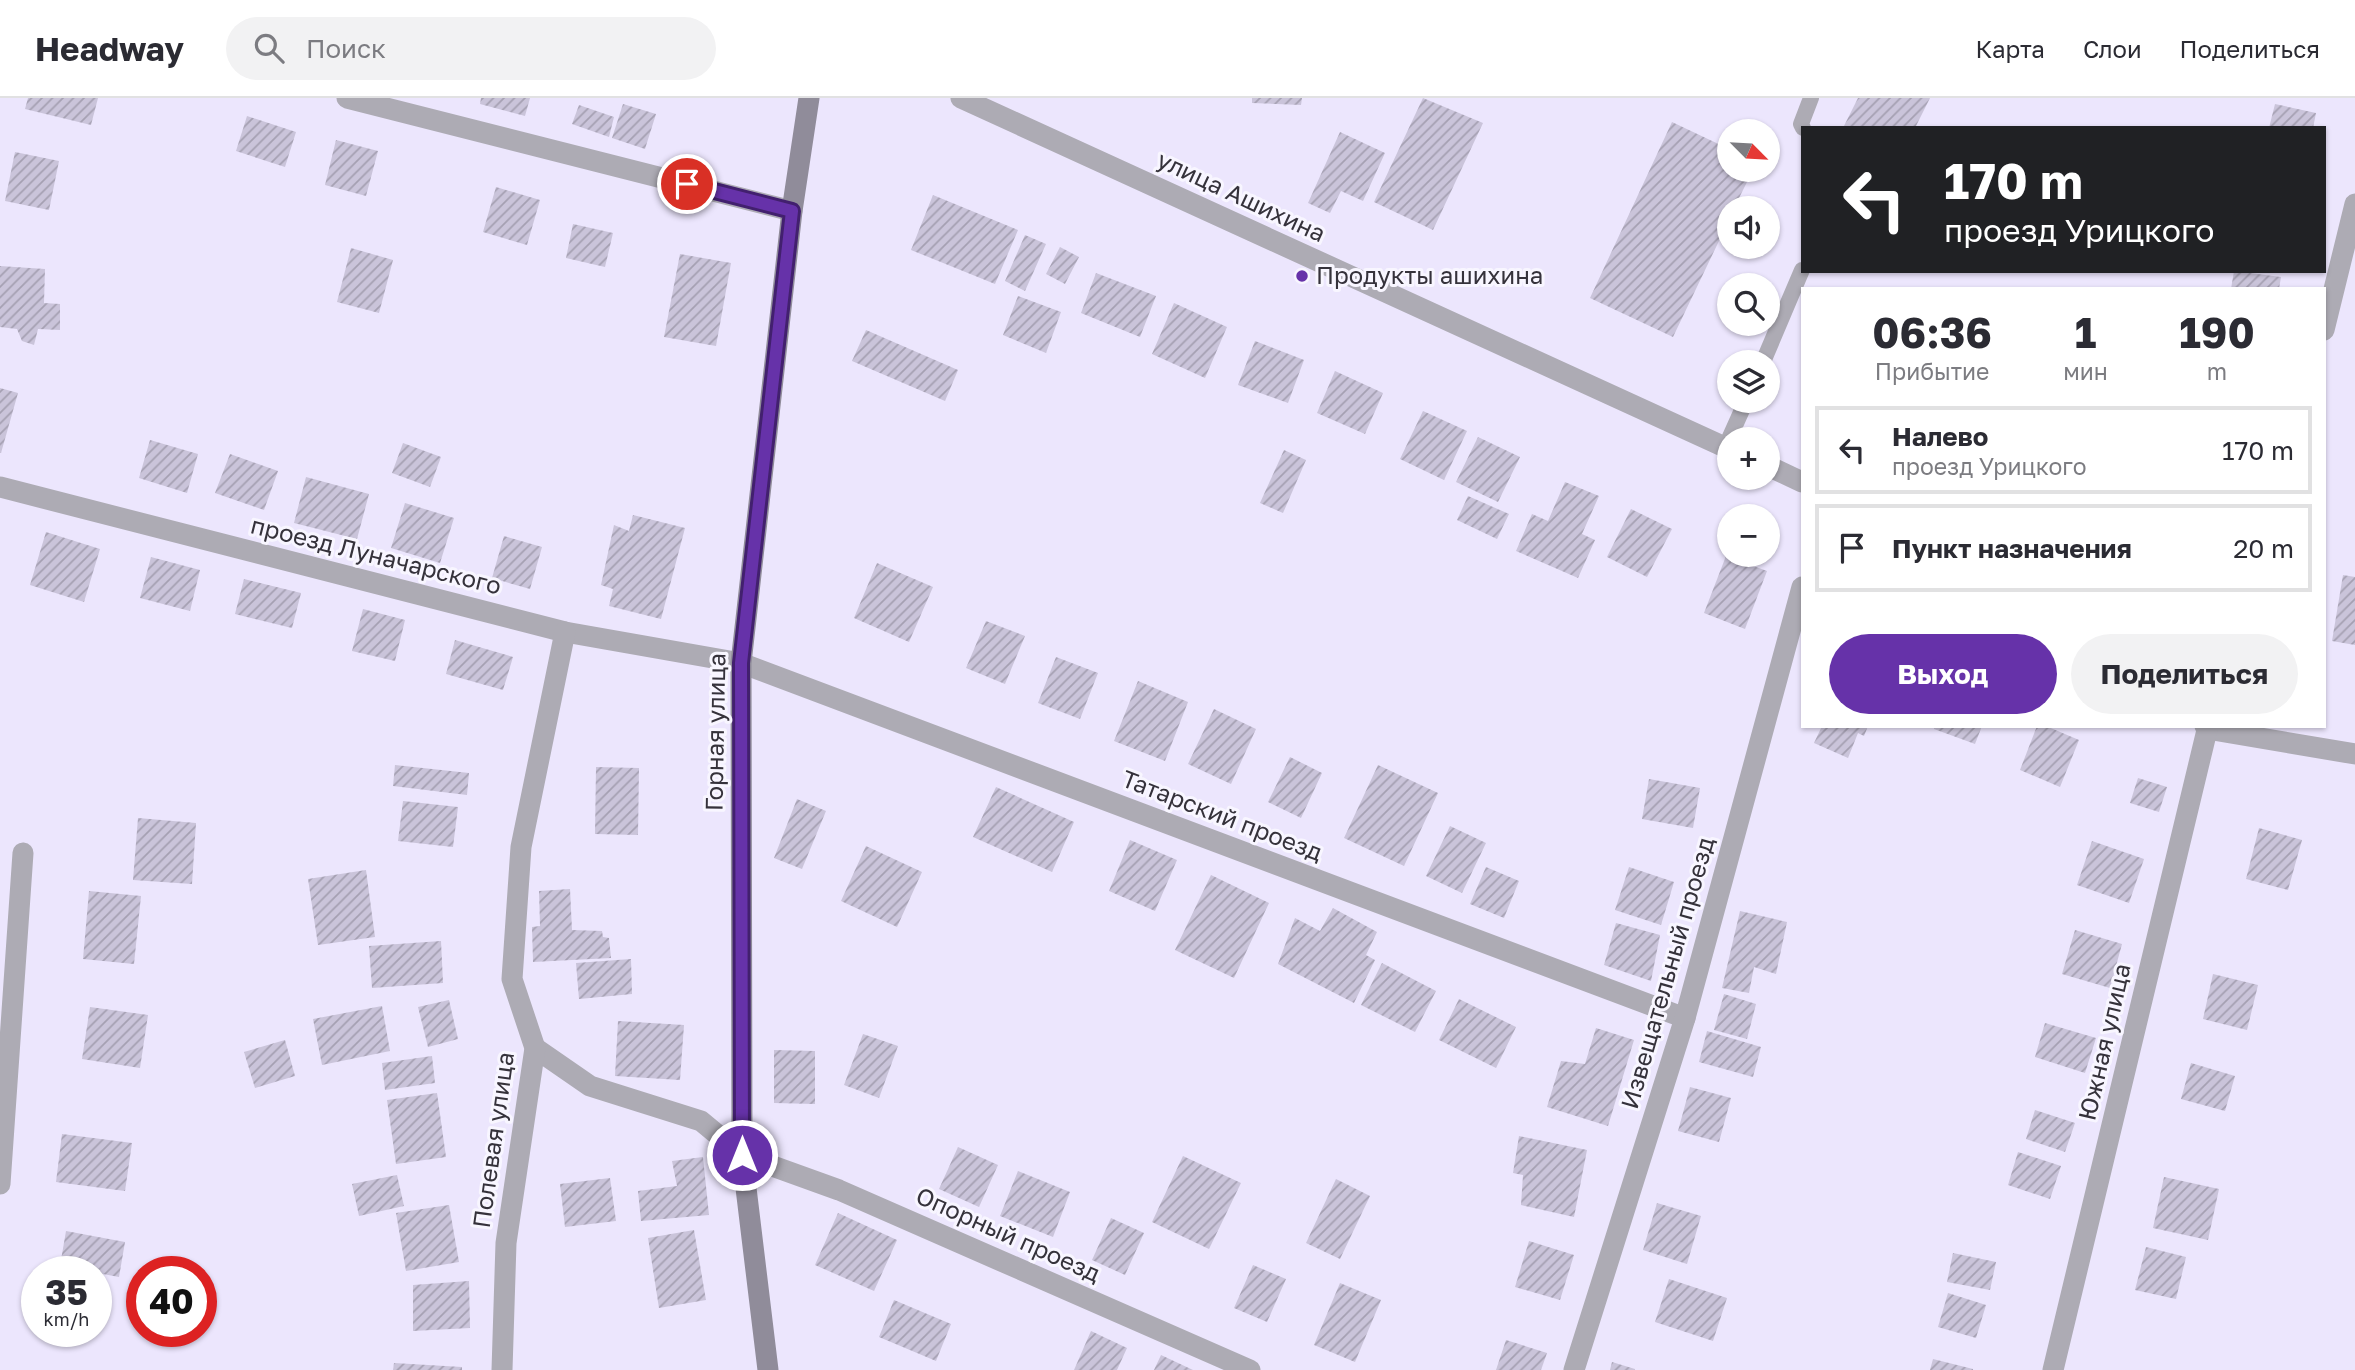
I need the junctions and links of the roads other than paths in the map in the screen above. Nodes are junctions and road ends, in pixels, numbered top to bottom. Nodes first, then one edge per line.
1 (347, 98) edge
2 (809, 98) edge
3 (961, 98) edge
4 (1811, 98) edge
5 (1802, 126) edge
6 (2355, 204) edge
7 (792, 211) junction
8 (1801, 272) edge
9 (2326, 322) edge
10 (1768, 350) edge
11 (1717, 439) edge
12 (1780, 472) edge
13 (1801, 482) edge
14 (0, 487) edge
15 (1801, 591) edge
16 (565, 632) junction
17 (741, 663) junction
18 (2207, 728) edge
19 (2212, 728) edge
20 (2355, 754) edge
21 (23, 853) dead end
22 (1685, 1018) junction
23 (535, 1048) junction
24 (742, 1155) junction
25 (0, 1184) edge
26 (502, 1370) edge
27 (768, 1370) edge
28 (1250, 1370) edge
29 (1574, 1370) edge
30 (2053, 1370) edge

1 - 7 street
2 - 7 street, Горная улица
3 - 11 street, улица Ашихина
4 - 5 lane
6 - 9 street
7 - 17 street, Горная улица
8 - 10 lane
12 - 13 street
14 - 16 street, проезд Луначарского
15 - 22 street, Извещательный проезд
16 - 17 street, проезд Луначарского
16 - 23 street, Полевая улица
17 - 22 street, Татарский проезд
17 - 24 street, Горная улица
18 - 30 street, Южная улица
19 - 20 street
21 - 25 street
22 - 29 street, Извещательный проезд
23 - 24 street
23 - 26 street, Полевая улица
24 - 27 street, Горная улица
24 - 28 street, Опорный проезд

